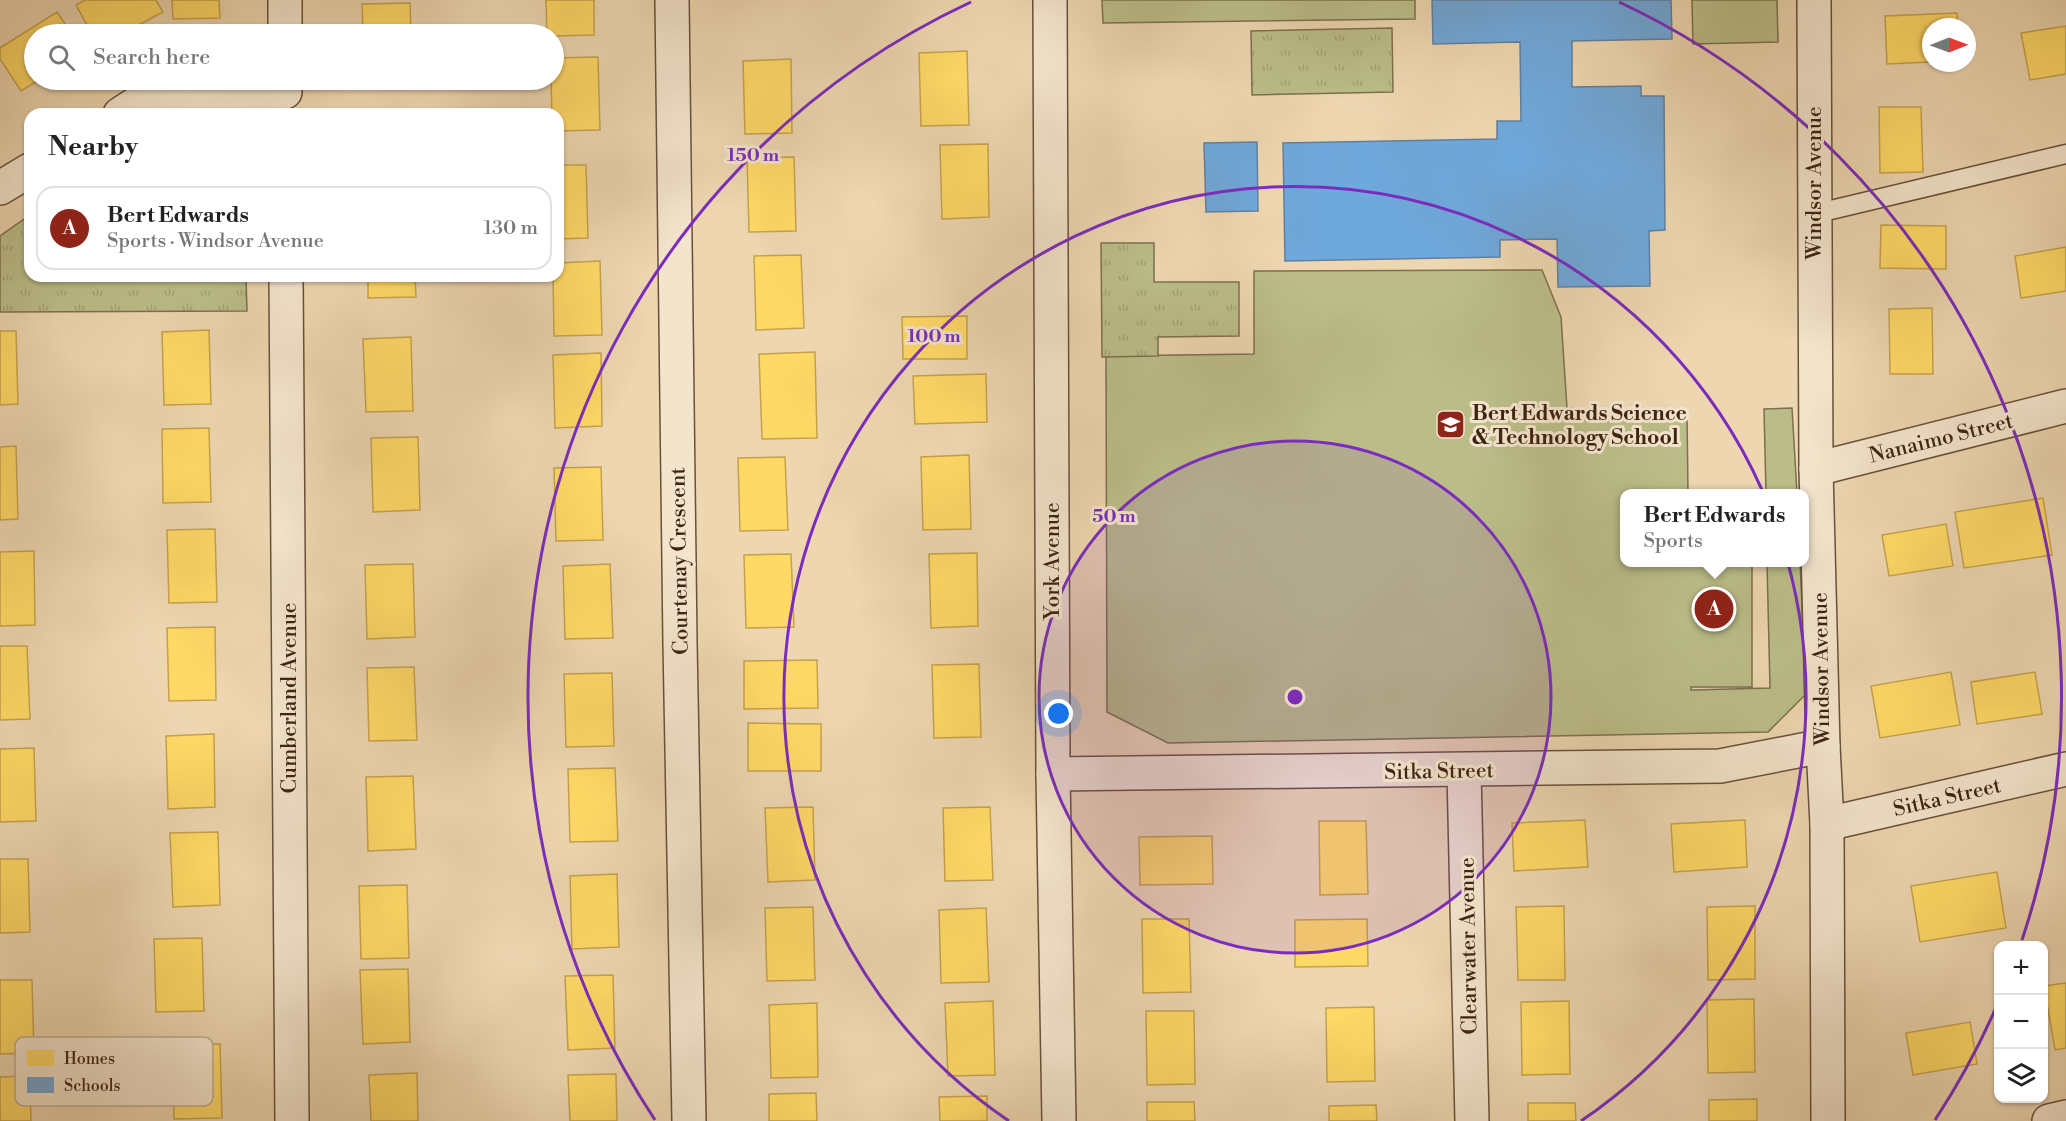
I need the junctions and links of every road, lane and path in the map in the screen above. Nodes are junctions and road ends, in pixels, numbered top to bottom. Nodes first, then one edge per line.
1 (285, 0) edge
2 (672, 0) edge
3 (1050, 0) edge
4 (1814, 0) edge
5 (285, 24) edge
6 (285, 95) edge
7 (129, 108) edge
8 (2066, 154) edge
9 (24, 174) edge
10 (0, 188) edge
11 (1814, 214) junction
12 (286, 282) edge
13 (2066, 406) edge
14 (1816, 469) junction
15 (1823, 746) junction
16 (2066, 769) edge
17 (1464, 771) junction
18 (1053, 774) junction
19 (1827, 824) junction
20 (2066, 1117) edge
21 (292, 1121) edge
22 (689, 1121) edge
23 (1059, 1121) edge
24 (1472, 1121) edge
25 (1828, 1121) edge
26 (2049, 1121) edge

1 - 5 street
2 - 22 street, Courtenay Crescent
3 - 18 street, York Avenue
4 - 11 street, Windsor Avenue
6 - 7 street
8 - 11 lane
9 - 10 street
11 - 14 street, Windsor Avenue
12 - 21 street, Cumberland Avenue
13 - 14 street, Nanaimo Street
14 - 15 street, Windsor Avenue
15 - 17 street, Sitka Street
15 - 19 street, Windsor Avenue
16 - 19 street, Sitka Street
17 - 18 street, Sitka Street
17 - 24 street, Clearwater Avenue
18 - 23 street, York Avenue
19 - 25 street, Windsor Avenue
20 - 26 street

